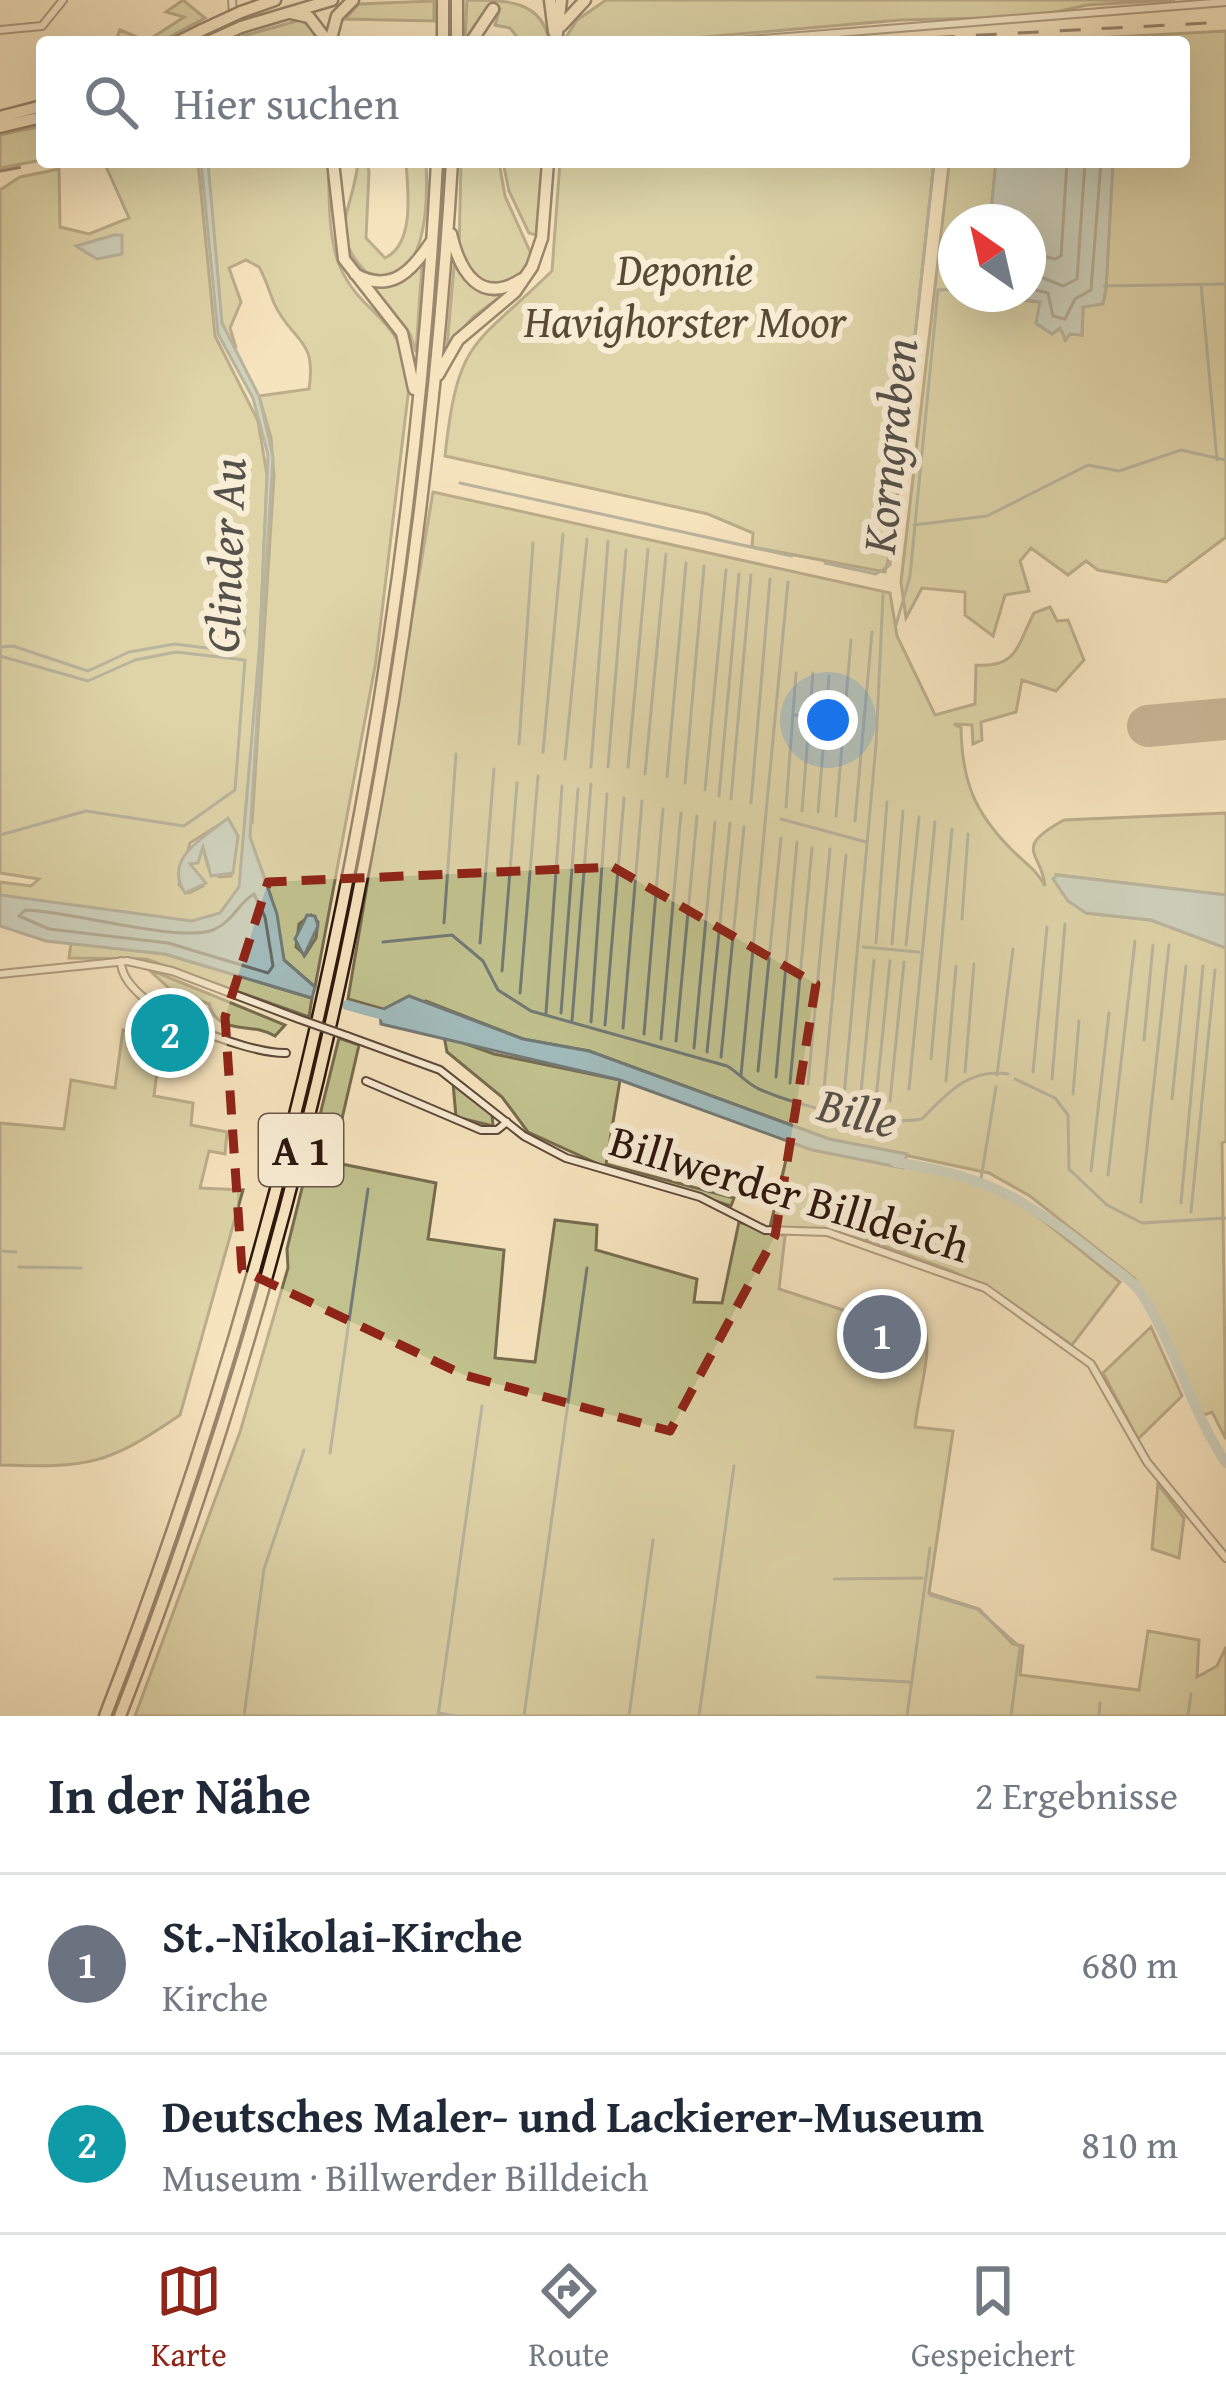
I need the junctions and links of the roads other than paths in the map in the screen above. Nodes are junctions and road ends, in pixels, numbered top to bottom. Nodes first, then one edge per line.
1 (63, 0) edge
2 (232, 0) edge
3 (274, 0) edge
4 (332, 0) edge
5 (353, 0) edge
6 (443, 0) edge
7 (457, 0) edge
8 (550, 0) edge
9 (561, 0) edge
10 (585, 0) edge
11 (1226, 2) edge
12 (493, 9) dead end
13 (282, 13) junction
14 (0, 30) edge
15 (205, 36) edge
16 (235, 36) edge
17 (324, 36) edge
18 (328, 36) edge
19 (331, 36) edge
20 (442, 36) edge
21 (457, 36) edge
22 (475, 36) edge
23 (557, 36) edge
24 (557, 36) edge
25 (558, 36) edge
26 (800, 36) edge
27 (36, 108) edge
28 (0, 117) edge
29 (36, 118) edge
30 (0, 127) edge
31 (334, 168) edge
32 (437, 168) edge
33 (452, 168) edge
34 (548, 168) edge
35 (448, 223) junction
36 (433, 239) junction
37 (352, 272) junction
38 (529, 273) junction
39 (436, 377) junction
40 (418, 403) junction
41 (121, 961) junction
42 (0, 974) edge
43 (286, 1053) dead end
44 (366, 1081) dead end
45 (507, 1122) junction
46 (1226, 1558) edge
47 (105, 1716) edge
48 (121, 1716) edge

1 - 14 street
2 - 16 street
3 - 15 highway, bridge
4 - 13 highway
4 - 18 highway
5 - 19 highway
6 - 20 highway
7 - 21 highway
8 - 23 highway
9 - 24 highway
10 - 25 highway
11 - 26 street
12 - 22 highway
13 - 15 highway, bridge
13 - 17 highway
27 - 28 highway
29 - 30 highway
31 - 37 highway
32 - 36 highway, A 1
33 - 35 highway, A 1
34 - 38 highway
35 - 38 highway
35 - 39 highway, A 1
36 - 37 highway
36 - 40 highway, A 1
37 - 40 highway
38 - 39 highway
39 - 48 highway, A 1
40 - 47 highway, A 1
41 - 42 street, Billwerder Billdeich
41 - 43 street
41 - 45 street, Billwerder Billdeich, bridge
44 - 45 street, Billwerder Billdeich
45 - 46 street, Billwerder Billdeich

